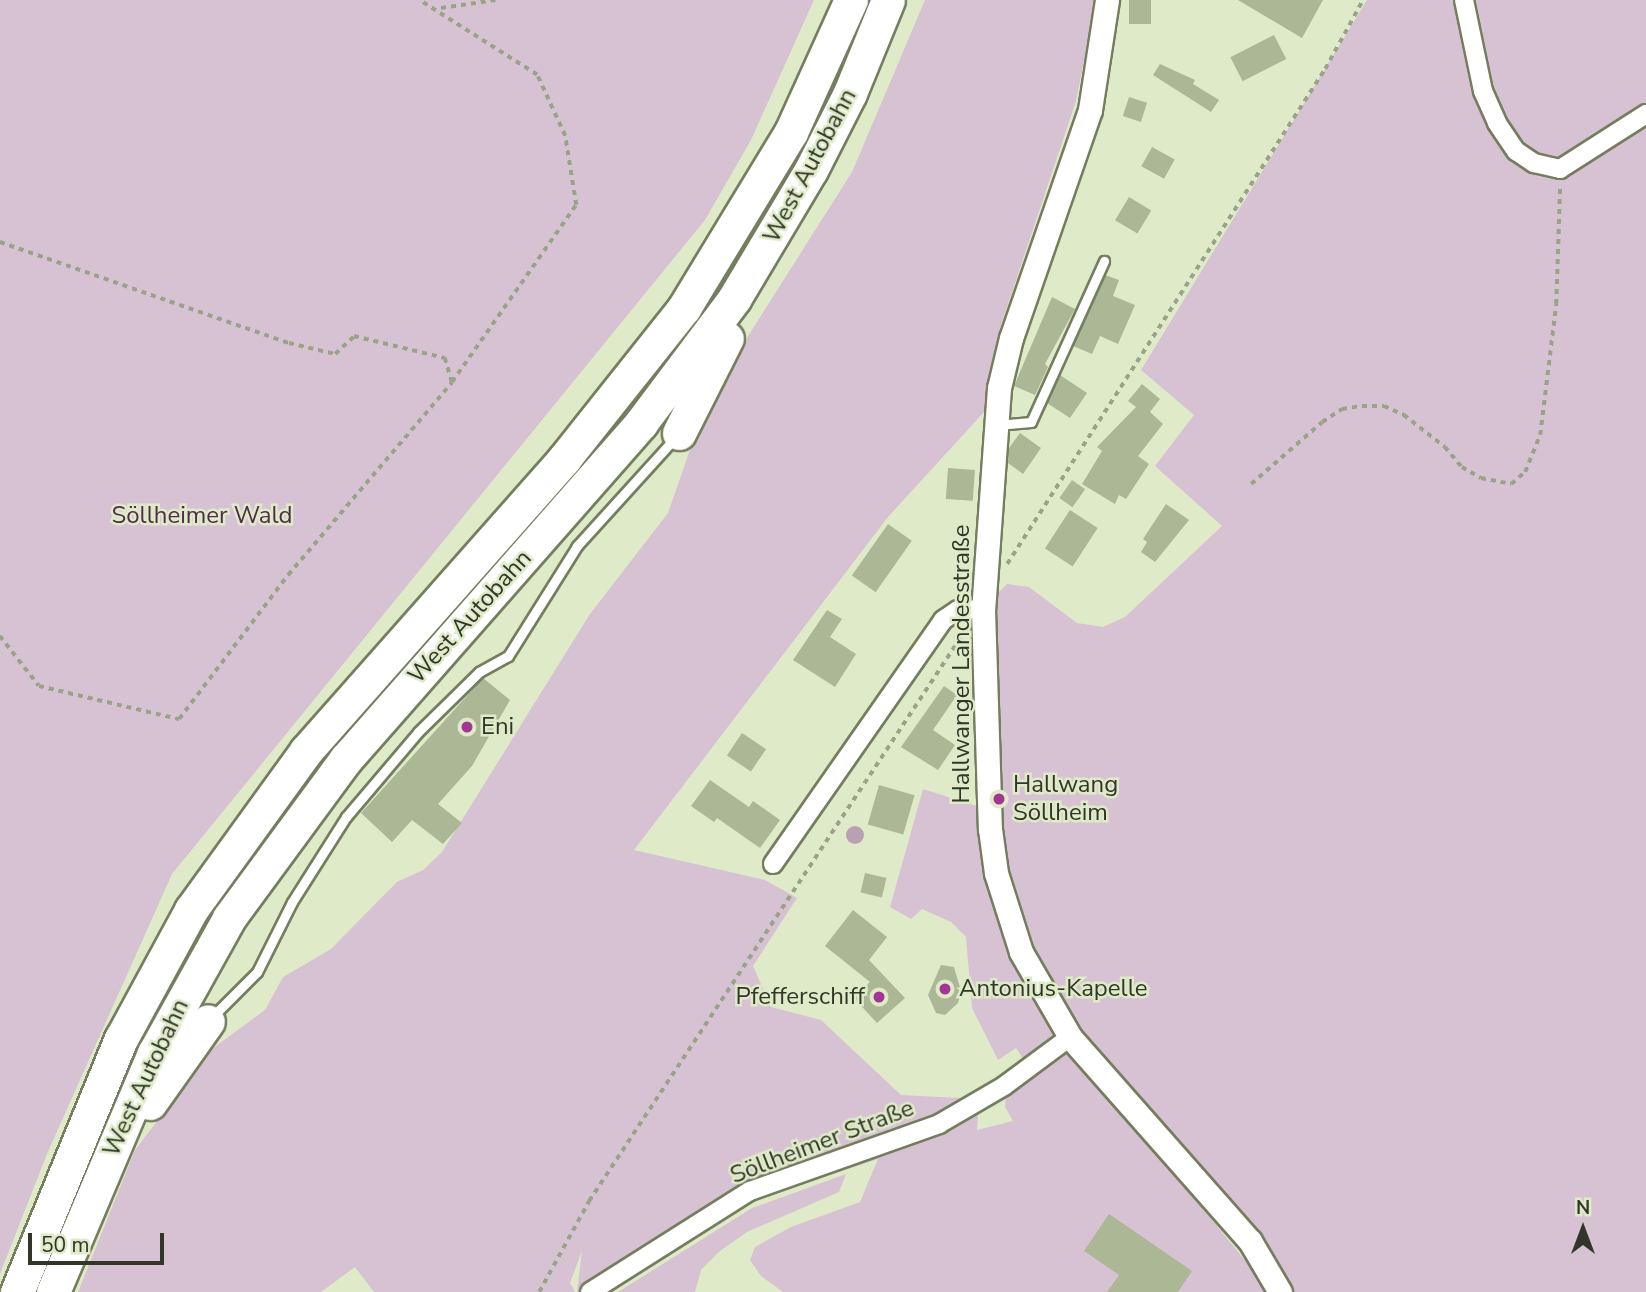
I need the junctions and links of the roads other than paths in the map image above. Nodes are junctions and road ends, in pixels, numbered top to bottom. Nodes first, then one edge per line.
1 (851, 0) edge
2 (888, 0) edge
3 (1107, 0) edge
4 (1464, 0) edge
5 (1646, 114) edge
6 (1104, 261) dead end
7 (734, 299) junction
8 (995, 425) junction
9 (679, 433) joint
10 (983, 609) junction
11 (773, 864) dead end
12 (208, 1021) joint
13 (1070, 1037) junction
14 (105, 1167) junction
15 (17, 1292) edge
16 (53, 1292) edge
17 (590, 1292) edge
18 (1280, 1292) edge

1 - 15 highway, West Autobahn
2 - 7 highway, West Autobahn
3 - 8 street, Hallwanger Landesstraße
4 - 5 street
6 - 8 lane
7 - 9 highway
7 - 14 highway, West Autobahn
8 - 10 street, Hallwanger Landesstraße
9 - 12 lane
10 - 11 street
10 - 13 street, Hallwanger Landesstraße
12 - 14 highway
13 - 17 street, Söllheimer Straße
13 - 18 street, Hallwanger Landesstraße
14 - 16 highway, West Autobahn

